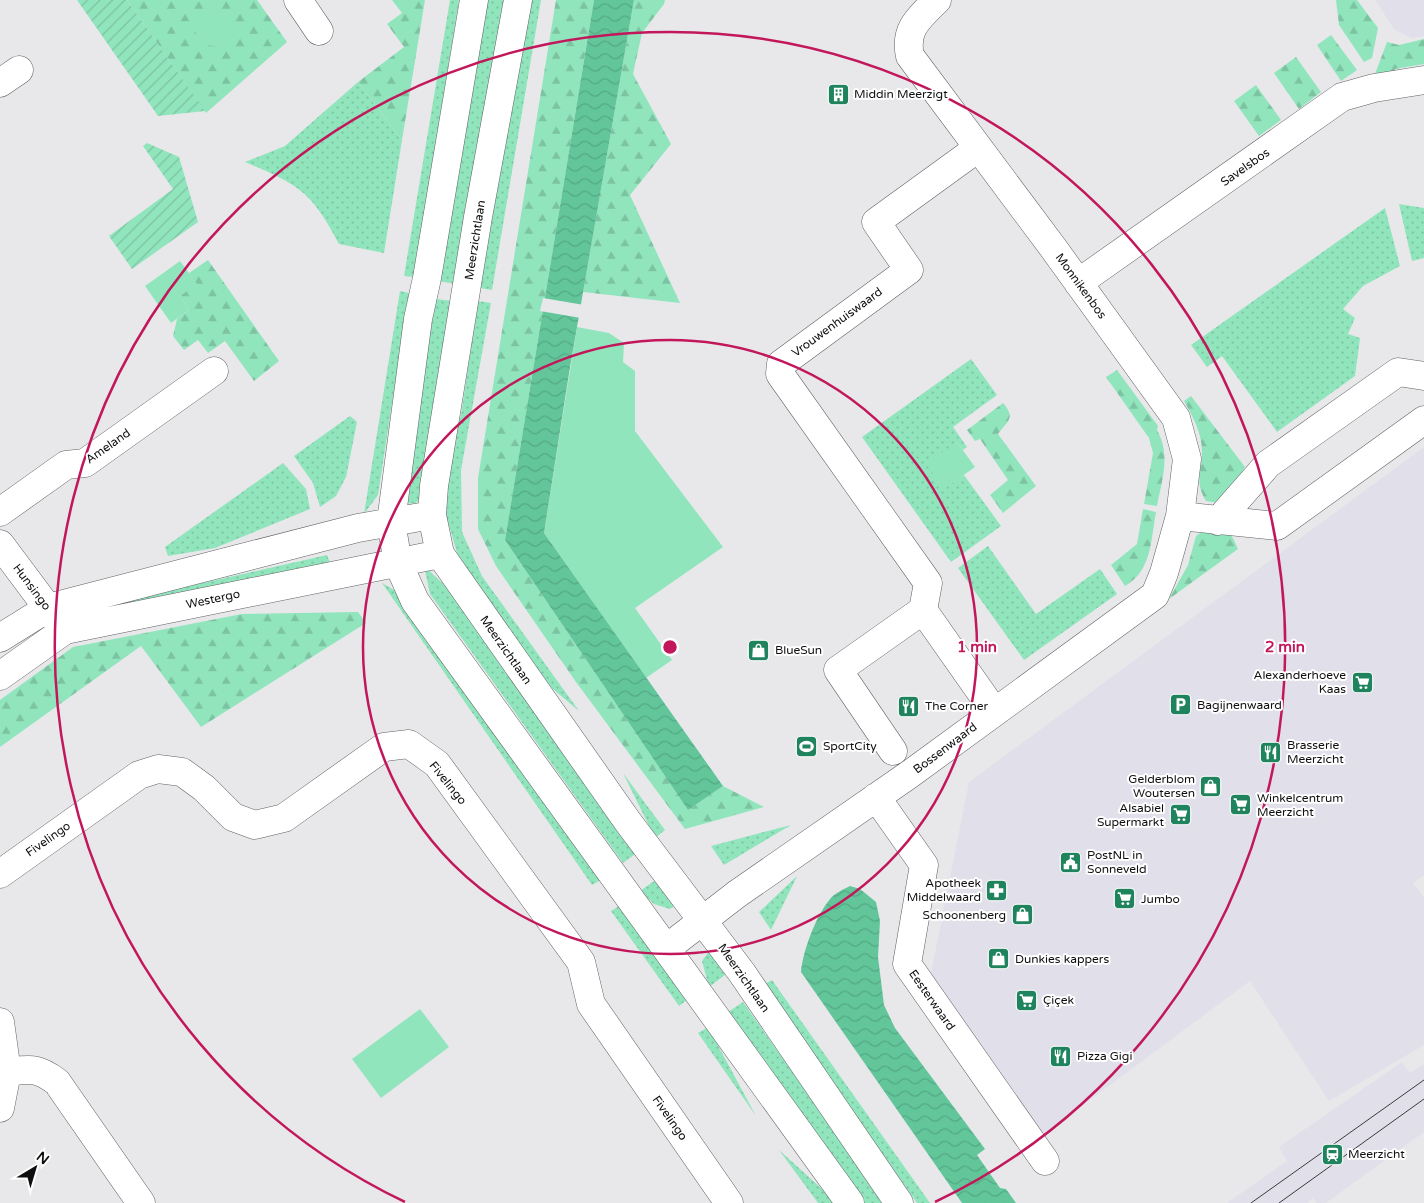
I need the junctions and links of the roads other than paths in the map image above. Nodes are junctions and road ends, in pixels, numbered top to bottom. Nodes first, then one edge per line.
1 (298, 0) edge
2 (474, 0) edge
3 (518, 0) edge
4 (937, 0) edge
5 (319, 31) dead end
6 (1424, 80) edge
7 (978, 148) junction
8 (1078, 283) junction
9 (214, 371) dead end
10 (1424, 376) edge
11 (1424, 420) edge
12 (0, 512) edge
13 (432, 515) junction
14 (1180, 516) junction
15 (1218, 520) junction
16 (391, 522) junction
17 (0, 544) edge
18 (440, 554) junction
19 (398, 563) junction
20 (48, 608) junction
21 (923, 610) junction
22 (65, 630) junction
23 (0, 638) edge
24 (0, 676) edge
25 (994, 711) junction
26 (893, 751) dead end
27 (876, 798) junction
28 (0, 874) edge
29 (702, 921) junction
30 (667, 948) junction
31 (0, 1022) edge
32 (7, 1072) junction
33 (0, 1108) edge
34 (1045, 1161) dead end
35 (141, 1203) edge
36 (729, 1203) edge
37 (850, 1203) edge
38 (899, 1203) edge

1 - 5 street
2 - 16 street
3 - 13 street, Meerzichtlaan
4 - 7 street, Monnikenbos
6 - 8 street, Savelsbos
7 - 8 street, Monnikenbos
7 - 21 street, Vrouwenhuiswaard
8 - 14 street, Monnikenbos
9 - 12 street, Ameland
10 - 15 street
11 - 15 street
13 - 16 street
13 - 18 street, Meerzichtlaan
14 - 15 street
14 - 25 street, Bossenwaard
16 - 19 street
16 - 20 street
17 - 20 street, Hunsingo
18 - 19 street, Westergo
18 - 29 street, Meerzichtlaan
19 - 22 street, Westergo
19 - 30 street
20 - 22 street, Hunsingo
20 - 23 street
21 - 25 street
21 - 26 street
22 - 24 street, Westergo
25 - 27 street, Bossenwaard
27 - 29 street, Bossenwaard
27 - 34 street, Eesterwaard
28 - 36 street, Fivelingo
29 - 30 street, Bossenwaard
29 - 38 street, Meerzichtlaan
30 - 37 street
31 - 32 street
32 - 33 street
32 - 35 street

